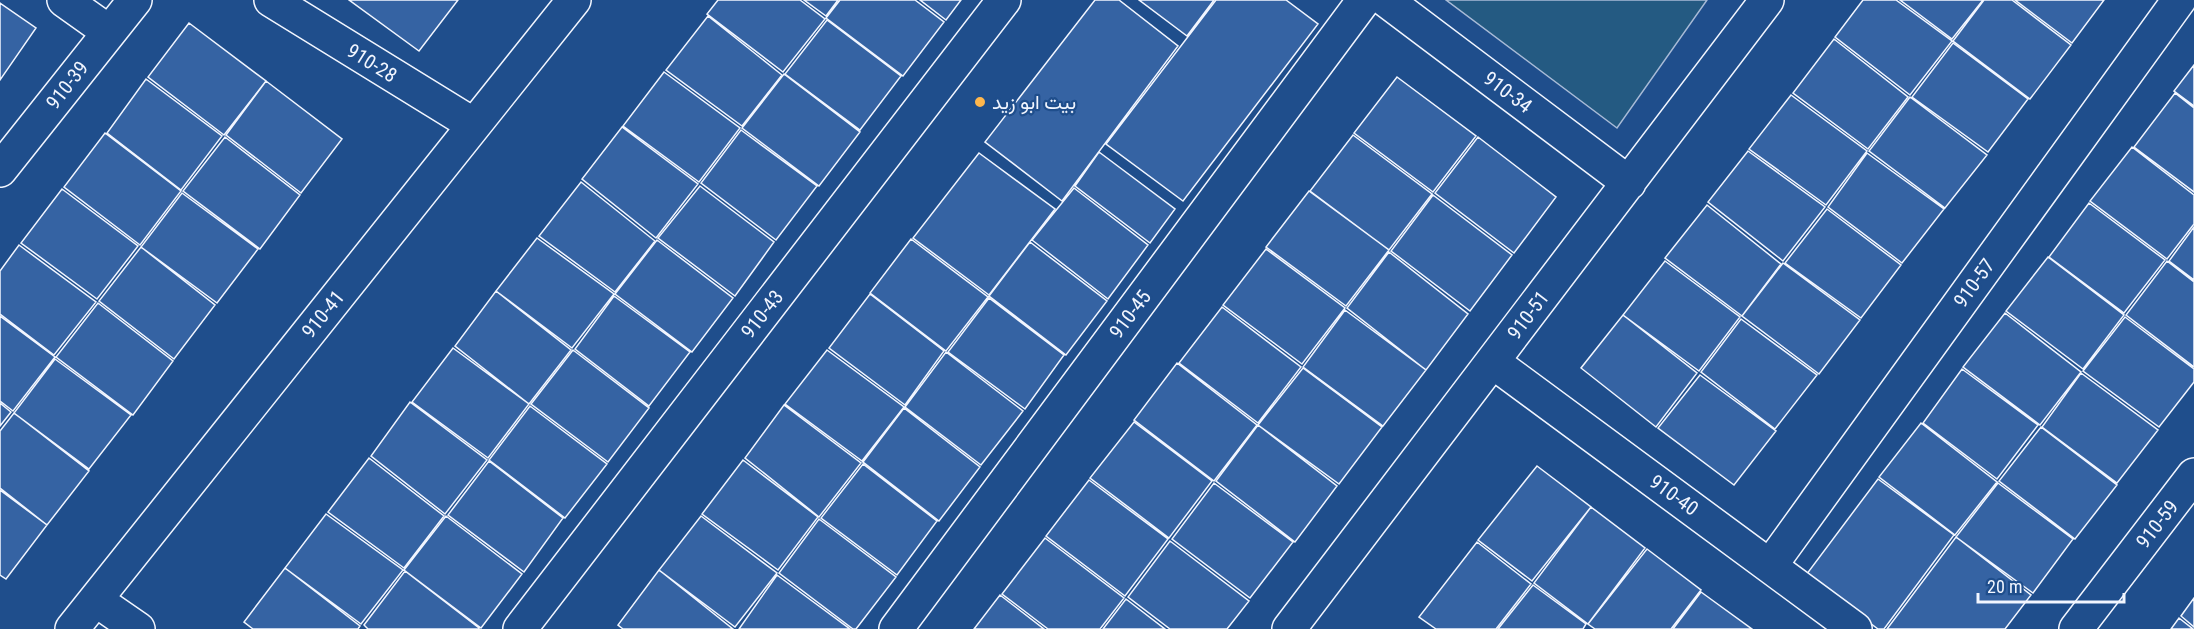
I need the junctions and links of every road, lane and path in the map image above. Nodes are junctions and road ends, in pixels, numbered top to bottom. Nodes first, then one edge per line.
1 (64, 0) edge
2 (135, 0) edge
3 (271, 0) edge
4 (574, 0) edge
5 (1004, 0) edge
6 (1364, 0) edge
7 (1386, 0) edge
8 (1767, 0) edge
9 (2179, 0) edge
10 (109, 32) junction
11 (474, 125) junction
12 (0, 170) edge
13 (1629, 183) junction
14 (1493, 362) junction
15 (2194, 475) edge
16 (1770, 566) junction
17 (96, 600) junction
18 (72, 629) edge
19 (138, 629) edge
20 (520, 629) edge
21 (896, 629) edge
22 (1289, 629) edge
23 (1855, 629) edge
24 (2076, 629) edge

1 - 10 street
2 - 10 street, 910-39
3 - 11 street, 910-28
4 - 11 street, 910-41
5 - 20 street, 910-43
6 - 21 street, 910-45
7 - 13 street, 910-34
8 - 13 street, 910-51
9 - 16 street, 910-57
10 - 12 street, 910-39
11 - 17 street, 910-41
13 - 14 street, 910-51
14 - 16 street, 910-40
14 - 22 street, 910-51
15 - 24 street, 910-59
16 - 23 street, 910-40
17 - 18 street, 910-41
17 - 19 street

